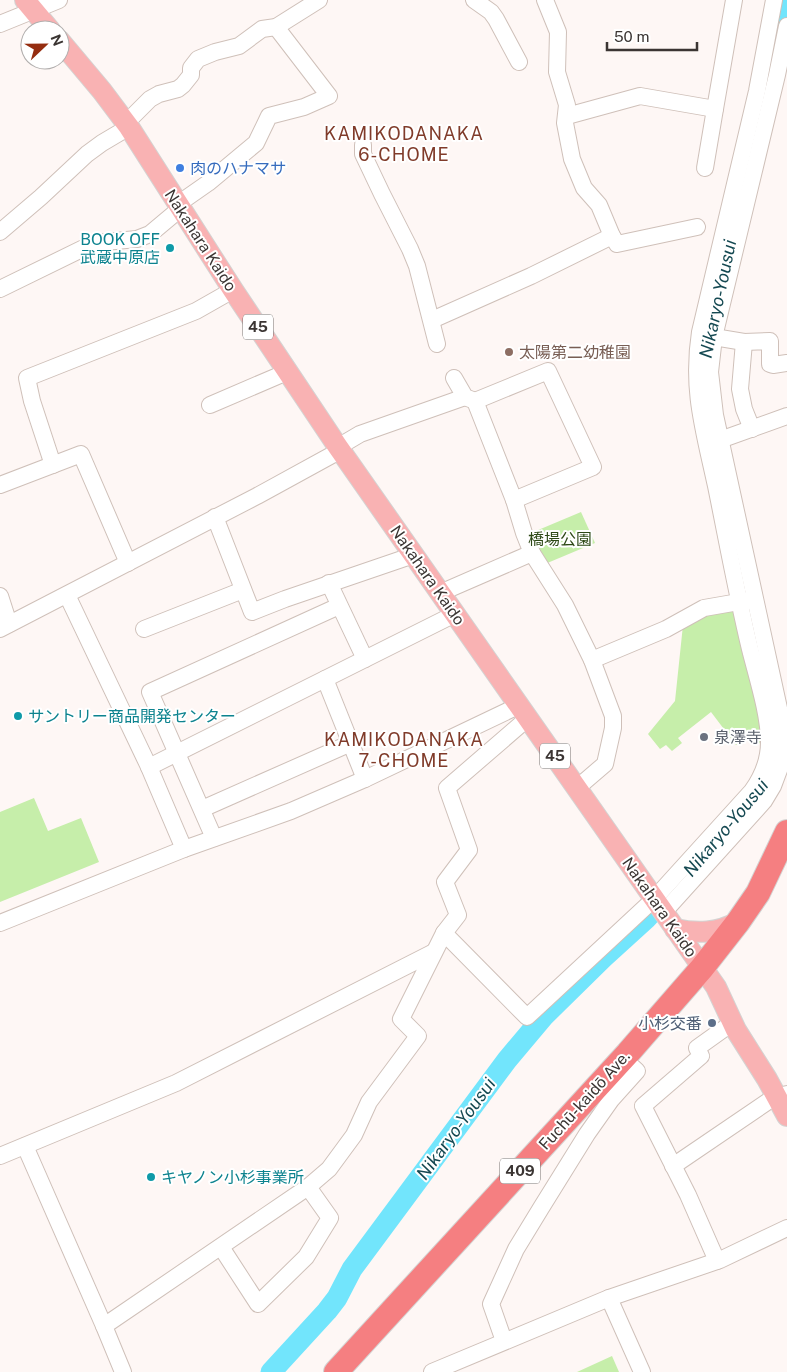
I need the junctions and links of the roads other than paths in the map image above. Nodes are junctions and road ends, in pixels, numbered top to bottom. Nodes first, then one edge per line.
1 (59, 0) edge
2 (319, 0) edge
3 (474, 0) edge
4 (546, 0) edge
5 (734, 0) edge
6 (774, 0) edge
7 (29, 5) edge
8 (42, 20) edge
9 (0, 24) edge
10 (276, 26) junction
11 (787, 26) edge
12 (70, 53) edge
13 (519, 62) dead end
14 (715, 109) junction
15 (567, 116) junction
16 (127, 125) junction
17 (364, 146) dead end
18 (705, 168) dead end
19 (180, 206) junction
20 (697, 227) dead end
21 (0, 232) edge
22 (612, 236) junction
23 (0, 289) edge
24 (233, 290) junction
25 (432, 320) junction
26 (714, 337) junction
27 (744, 342) junction
28 (437, 344) dead end
29 (787, 363) edge
30 (287, 372) junction
31 (454, 378) dead end
32 (470, 399) junction
33 (210, 405) dead end
34 (787, 416) edge
35 (752, 429) junction
36 (720, 440) junction
37 (339, 448) junction
38 (53, 465) junction
39 (0, 485) edge
40 (514, 500) junction
41 (215, 517) junction
42 (412, 552) junction
43 (532, 553) junction
44 (128, 563) junction
45 (328, 583) junction
46 (243, 590) junction
47 (440, 593) junction
48 (67, 595) junction
49 (0, 596) edge
50 (756, 599) junction
51 (739, 602) junction
52 (339, 606) junction
53 (455, 614) junction
54 (4, 626) edge
55 (144, 629) dead end
56 (365, 659) junction
57 (592, 660) junction
58 (325, 679) junction
59 (524, 712) junction
60 (351, 744) junction
61 (177, 753) junction
62 (149, 767) junction
63 (366, 779) junction
64 (577, 788) junction
65 (202, 809) junction
66 (787, 832) edge
67 (214, 838) junction
68 (184, 849) junction
69 (658, 906) junction
70 (738, 922) junction
71 (0, 923) edge
72 (675, 929) junction
73 (444, 933) junction
74 (434, 952) junction
75 (702, 968) junction
76 (732, 1023) junction
77 (623, 1058) junction
78 (783, 1096) edge
79 (787, 1116) edge
80 (25, 1146) junction
81 (0, 1156) edge
82 (673, 1166) junction
83 (308, 1187) junction
84 (787, 1228) edge
85 (221, 1246) junction
86 (717, 1261) junction
87 (609, 1298) junction
88 (104, 1326) junction
89 (504, 1341) junction
90 (452, 1368) edge
91 (123, 1372) edge
92 (336, 1372) edge
93 (432, 1372) edge
94 (642, 1372) edge

1 - 7 street
2 - 10 street
3 - 13 street
4 - 15 street
5 - 14 street
6 - 51 street
7 - 8 main road
7 - 9 street
10 - 16 street
10 - 19 street
11 - 26 street
12 - 16 main road, Nakahara Kaido / 45
14 - 15 street
14 - 18 street
15 - 22 street
16 - 19 main road, Nakahara Kaido / 45
16 - 21 street
17 - 25 street
19 - 23 street
19 - 24 main road, Nakahara Kaido / 45
20 - 22 street
22 - 25 street
24 - 30 main road, Nakahara Kaido / 45
24 - 38 street
25 - 28 street
26 - 27 street
26 - 36 street
27 - 29 street
27 - 35 street
30 - 33 street
30 - 37 main road, Nakahara Kaido / 45
31 - 32 street
32 - 37 street
32 - 40 street
32 - 40 street
34 - 35 street
35 - 36 street
36 - 50 street
37 - 41 street
37 - 42 main road, Nakahara Kaido / 45
38 - 39 street
38 - 44 street
40 - 43 street
41 - 44 street
41 - 46 street
42 - 45 street
42 - 47 main road, Nakahara Kaido / 45
43 - 47 street
43 - 57 street
44 - 48 street
45 - 46 street
45 - 52 street
46 - 55 street
47 - 53 main road, Nakahara Kaido / 45
48 - 54 street
48 - 62 street
49 - 54 street
50 - 51 street
50 - 69 street
51 - 57 street
51 - 69 street
52 - 56 street
52 - 61 street
53 - 56 street
53 - 59 main road, Nakahara Kaido / 45
56 - 58 street
57 - 64 street
58 - 60 street
58 - 61 street
59 - 63 street
59 - 64 main road, Nakahara Kaido / 45
59 - 73 street
60 - 63 street
60 - 65 street
61 - 62 street
61 - 65 street
62 - 68 street
63 - 67 street
64 - 69 main road, Nakahara Kaido / 45
65 - 67 street
66 - 70 highway, Fuchū-kaidō Ave. / 409
67 - 68 street
68 - 71 street
69 - 72 main road, Nakahara Kaido / 45
69 - 73 street
70 - 72 main road
70 - 75 highway, Fuchū-kaidō Ave. / 409
72 - 75 main road, Nakahara Kaido / 45
73 - 74 street
74 - 80 street
74 - 83 street
75 - 76 main road, Nakahara Kaido / 45
75 - 77 highway, Fuchū-kaidō Ave. / 409
76 - 78 main road, Nakahara Kaido / 45
76 - 82 street
77 - 89 street
77 - 92 highway, Fuchū-kaidō Ave. / 409
78 - 79 main road, Nakahara Kaido / 45
78 - 82 street
80 - 81 street
80 - 88 street
82 - 86 street
83 - 85 street
83 - 85 street
84 - 86 street
85 - 88 street
86 - 87 street
87 - 89 street
87 - 94 street
88 - 91 street
89 - 90 street
90 - 93 street

